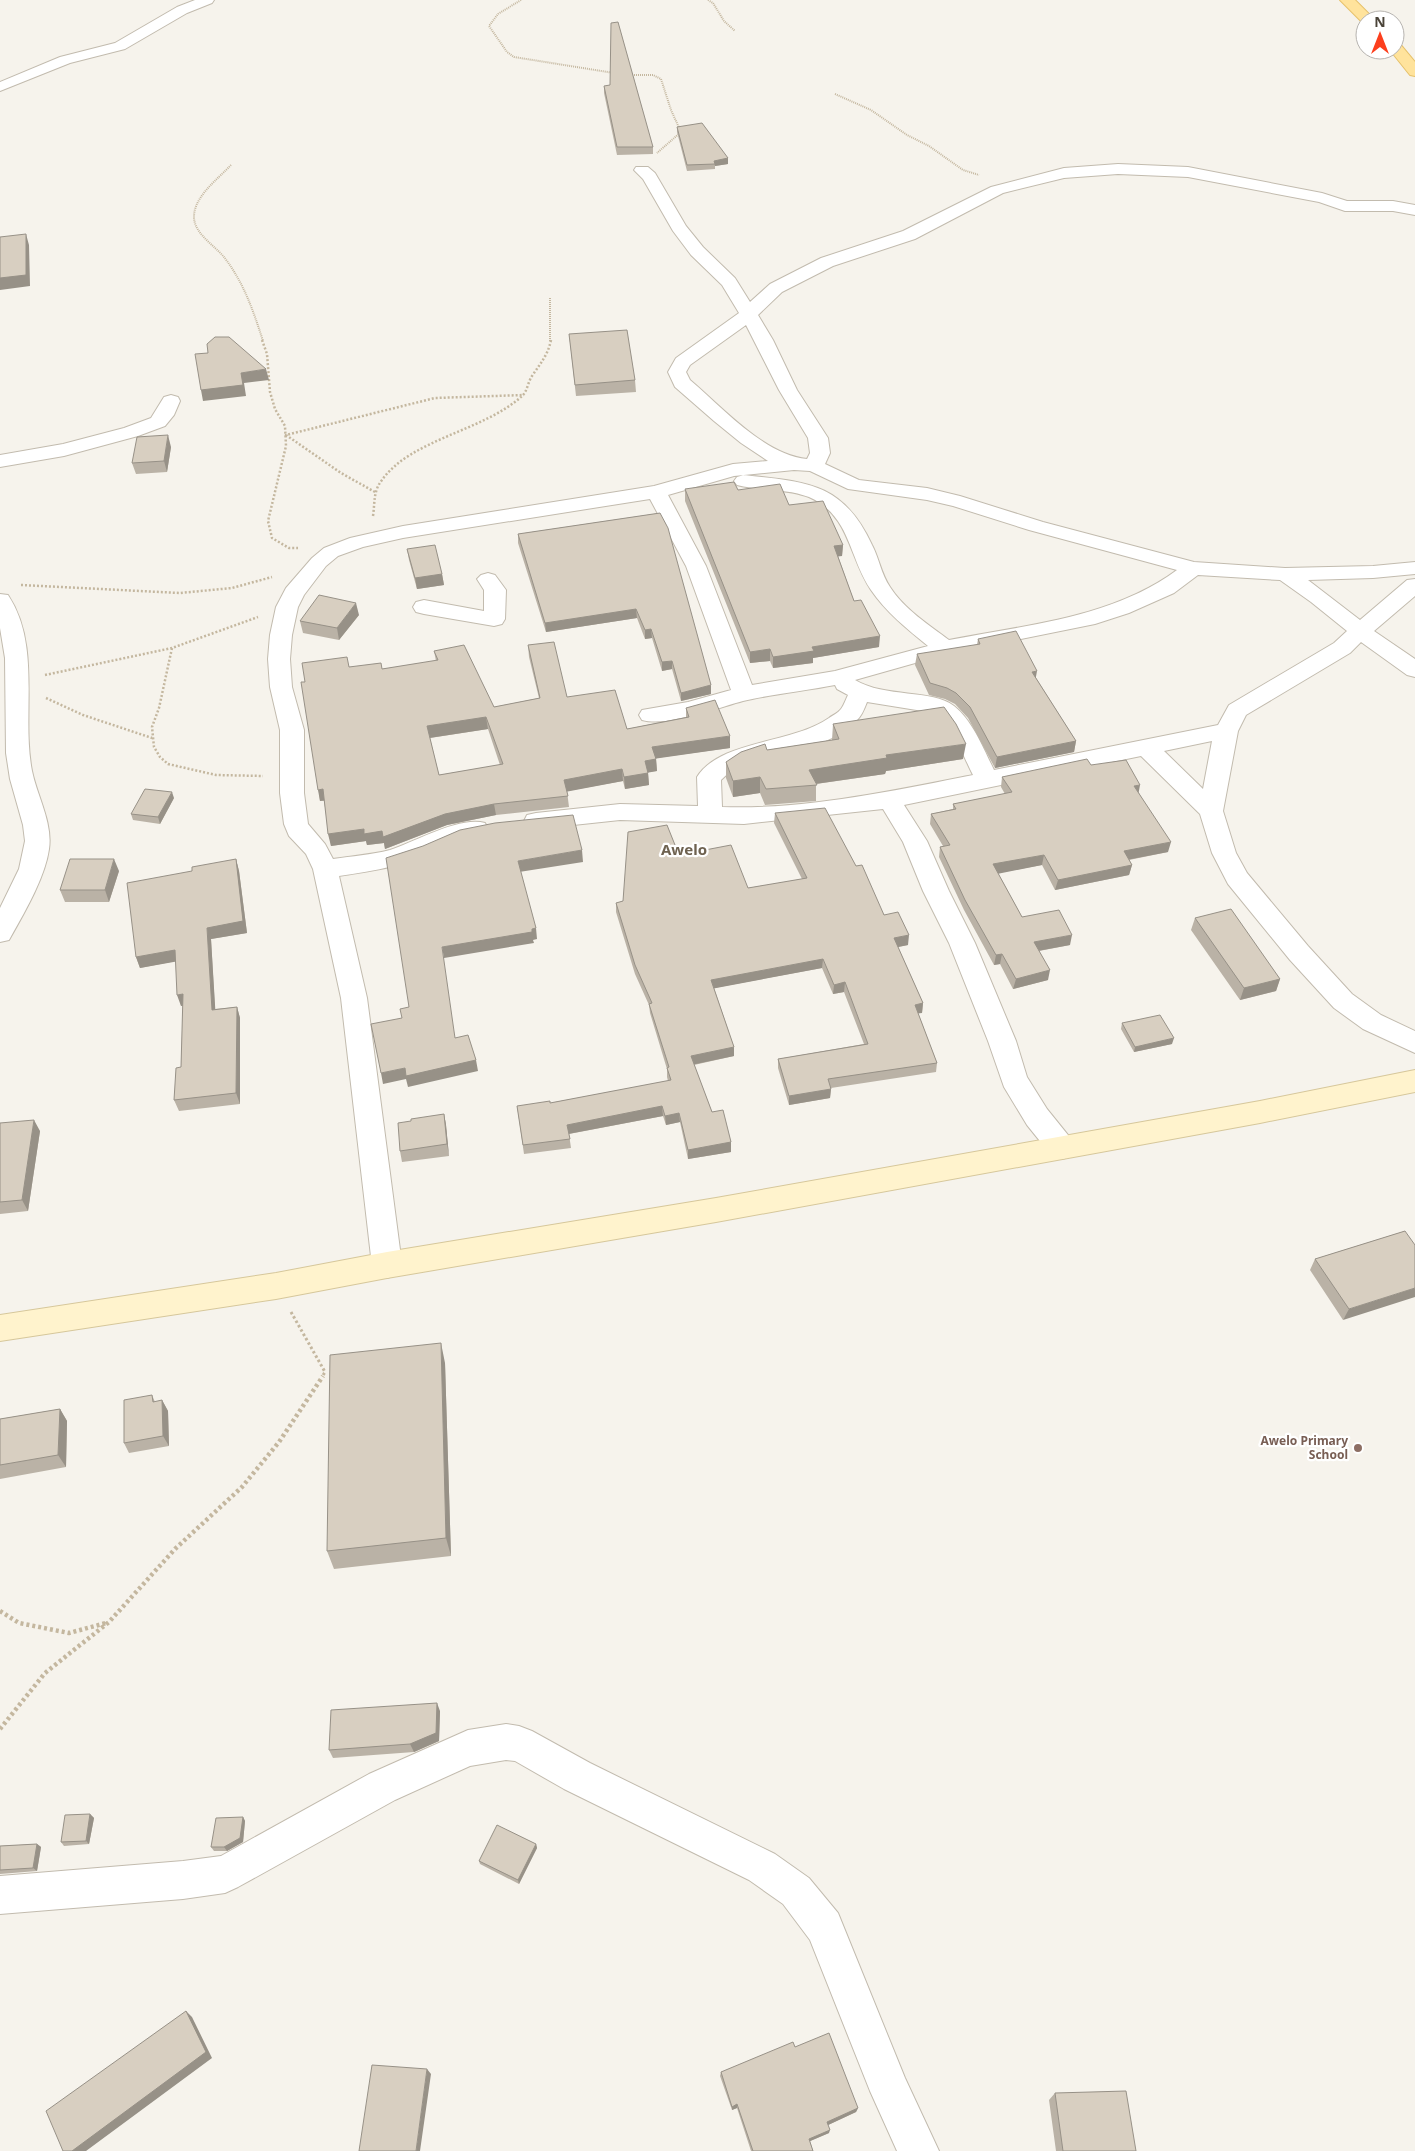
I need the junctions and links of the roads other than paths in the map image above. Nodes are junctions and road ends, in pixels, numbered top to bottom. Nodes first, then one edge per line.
1 (207, 0) edge
2 (1347, 0) edge
3 (1358, 10) edge
4 (1405, 60) edge
5 (1415, 72) edge
6 (0, 88) edge
7 (642, 170) dead end
8 (1415, 210) edge
9 (749, 314) junction
10 (171, 401) dead end
11 (0, 461) edge
12 (804, 465) junction
13 (711, 477) junction
14 (656, 492) junction
15 (1193, 568) junction
16 (1415, 568) edge
17 (1284, 574) junction
18 (488, 579) dead end
19 (1415, 585) edge
20 (0, 600) edge
21 (424, 607) dead end
22 (1360, 632) junction
23 (944, 648) junction
24 (1415, 670) edge
25 (836, 678) junction
26 (860, 693) junction
27 (744, 694) junction
28 (650, 716) dead end
29 (1226, 731) junction
30 (1146, 748) junction
31 (986, 779) junction
32 (889, 800) junction
33 (1211, 811) junction
34 (710, 816) junction
35 (325, 869) junction
36 (0, 933) edge
37 (1415, 1043) edge
38 (1415, 1081) edge
39 (1062, 1148) junction
40 (387, 1265) junction
41 (0, 1328) edge
42 (0, 1896) edge
43 (918, 2151) edge

1 - 6 street
2 - 3 main road
4 - 5 main road
7 - 9 street
8 - 9 street
9 - 12 street
9 - 12 street
10 - 11 street
12 - 13 street
12 - 15 street
13 - 14 street
13 - 23 street
14 - 27 street
14 - 35 street
15 - 17 street
15 - 23 street
16 - 17 street
17 - 22 street
18 - 21 street
19 - 22 street
20 - 36 street
22 - 24 street
22 - 29 street
23 - 25 street
25 - 26 street
25 - 27 street
26 - 31 street
26 - 34 street
27 - 28 street
29 - 30 street
29 - 33 street
30 - 31 street
30 - 33 street
31 - 32 street
32 - 34 street
32 - 39 street
33 - 37 street
34 - 35 street
35 - 40 street
38 - 39 street
39 - 40 street
40 - 41 street
42 - 43 street

